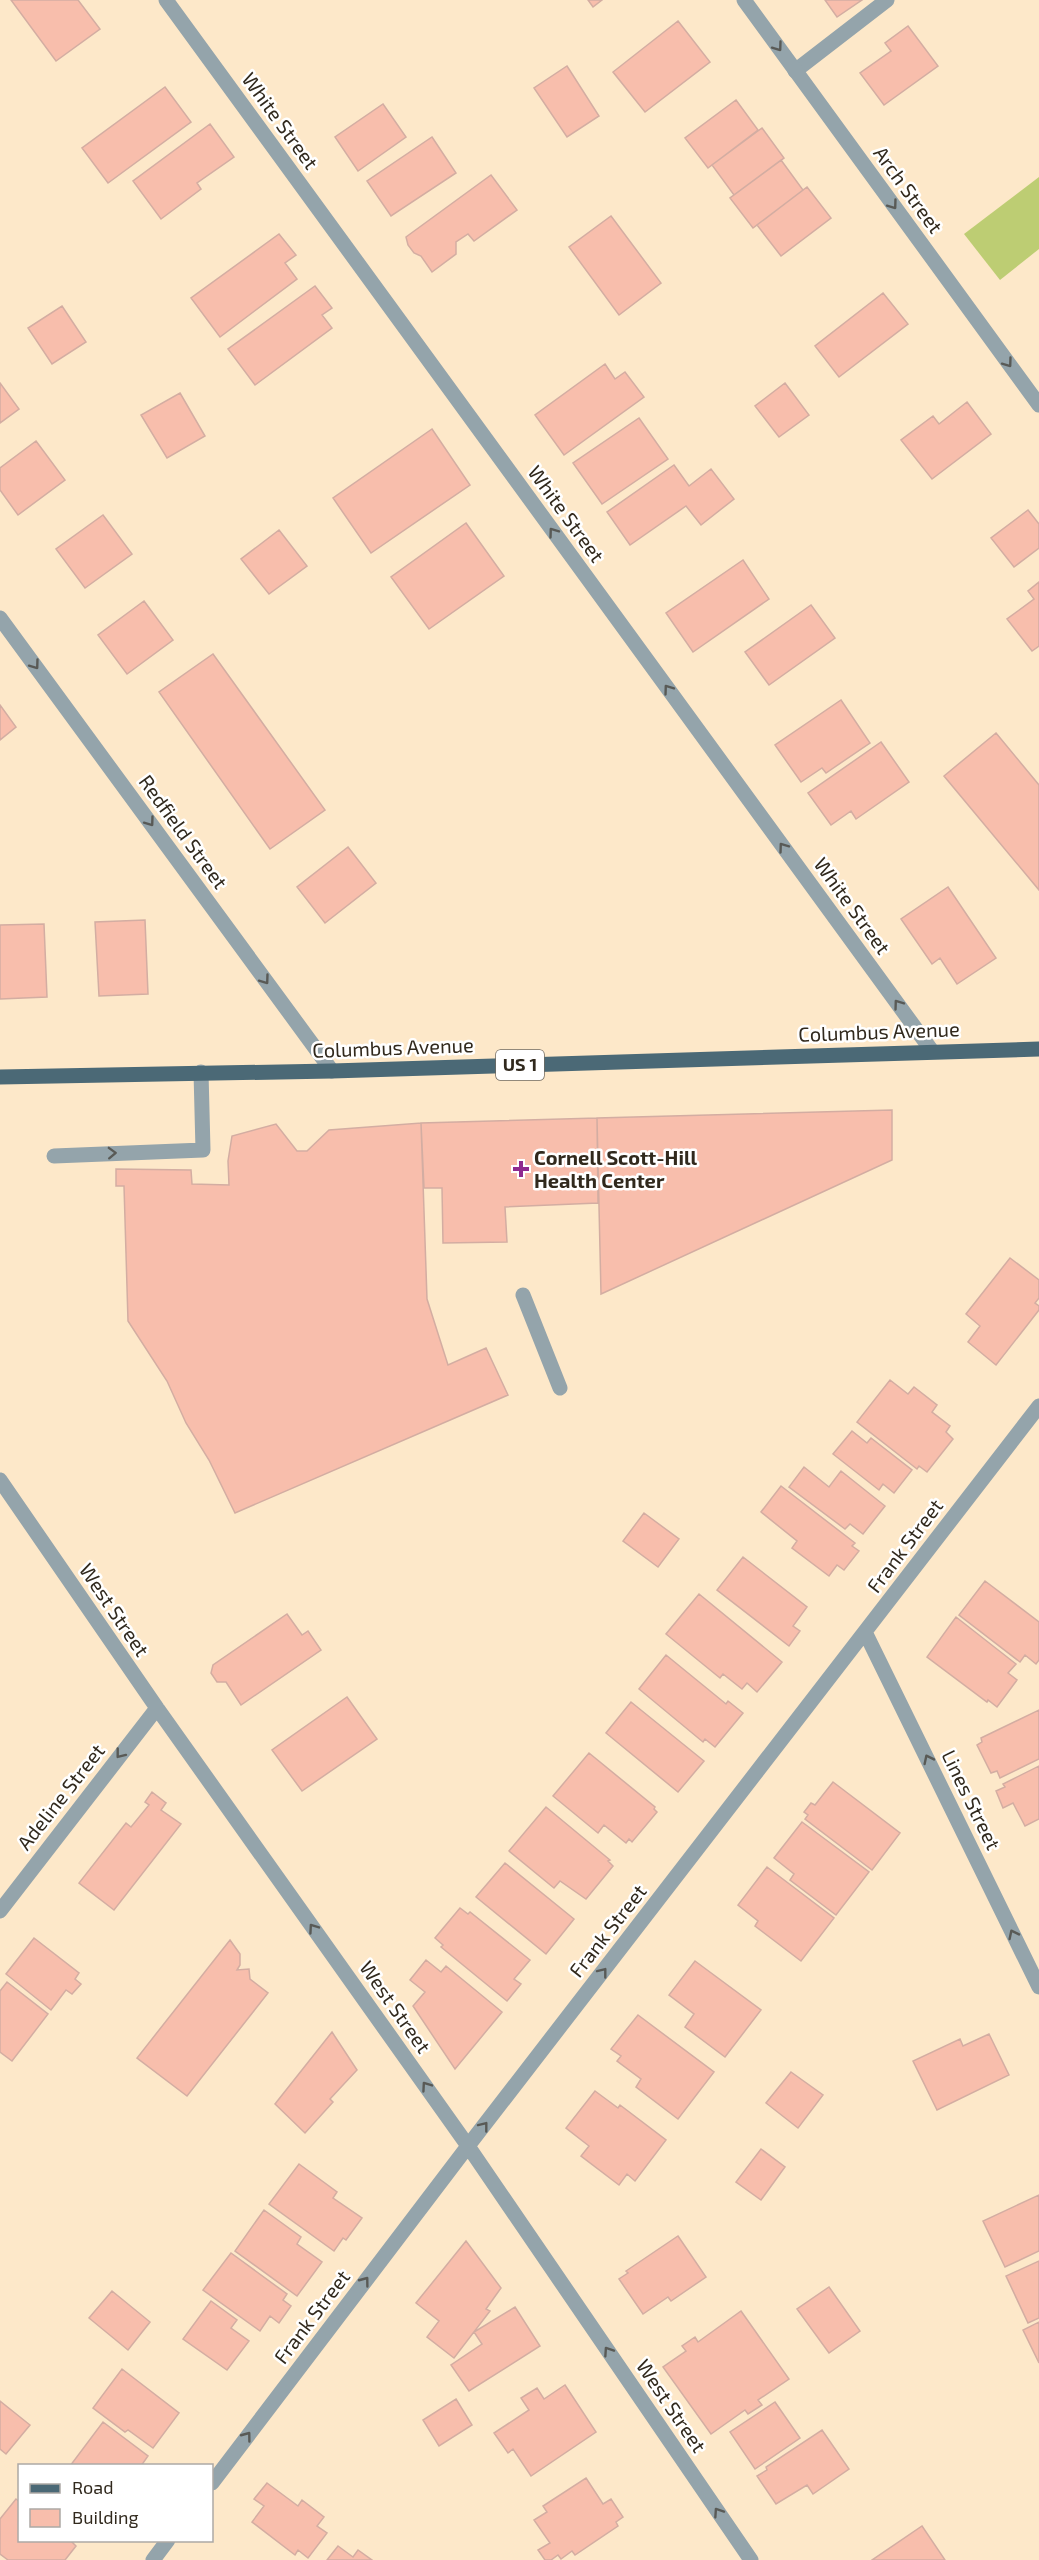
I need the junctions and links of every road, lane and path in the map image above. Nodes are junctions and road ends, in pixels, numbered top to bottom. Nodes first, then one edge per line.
1 (166, 0) edge
2 (744, 0) edge
3 (887, 0) edge
4 (795, 71) junction
5 (1039, 405) edge
6 (0, 618) edge
7 (1039, 1049) edge
8 (932, 1052) junction
9 (332, 1071) junction
10 (201, 1072) junction
11 (0, 1077) edge
12 (54, 1156) dead end
13 (523, 1295) dead end
14 (560, 1388) dead end
15 (1039, 1406) edge
16 (0, 1480) edge
17 (865, 1632) junction
18 (157, 1708) junction
19 (0, 1911) edge
20 (1039, 1987) edge
21 (468, 2146) junction
22 (213, 2482) edge
23 (167, 2542) edge
24 (153, 2560) edge
25 (751, 2560) edge

8 -> 1 street, White Street
2 -> 4 street, Arch Street
3 - 4 street
4 -> 5 street, Arch Street
6 -> 9 street, Redfield Street
7 - 8 main road, Columbus Avenue / US 1
8 - 9 main road, Columbus Avenue / US 1
9 - 10 main road, Columbus Avenue / US 1
10 - 11 main road, Columbus Avenue / US 1
12 -> 10 street
13 - 14 street
15 - 17 street, Frank Street
16 - 18 street, West Street
20 -> 17 street, Lines Street
21 -> 17 street, Frank Street
18 -> 19 street, Adeline Street
21 -> 18 street, West Street
22 -> 21 street, Frank Street
25 -> 21 street, West Street
23 - 24 street

